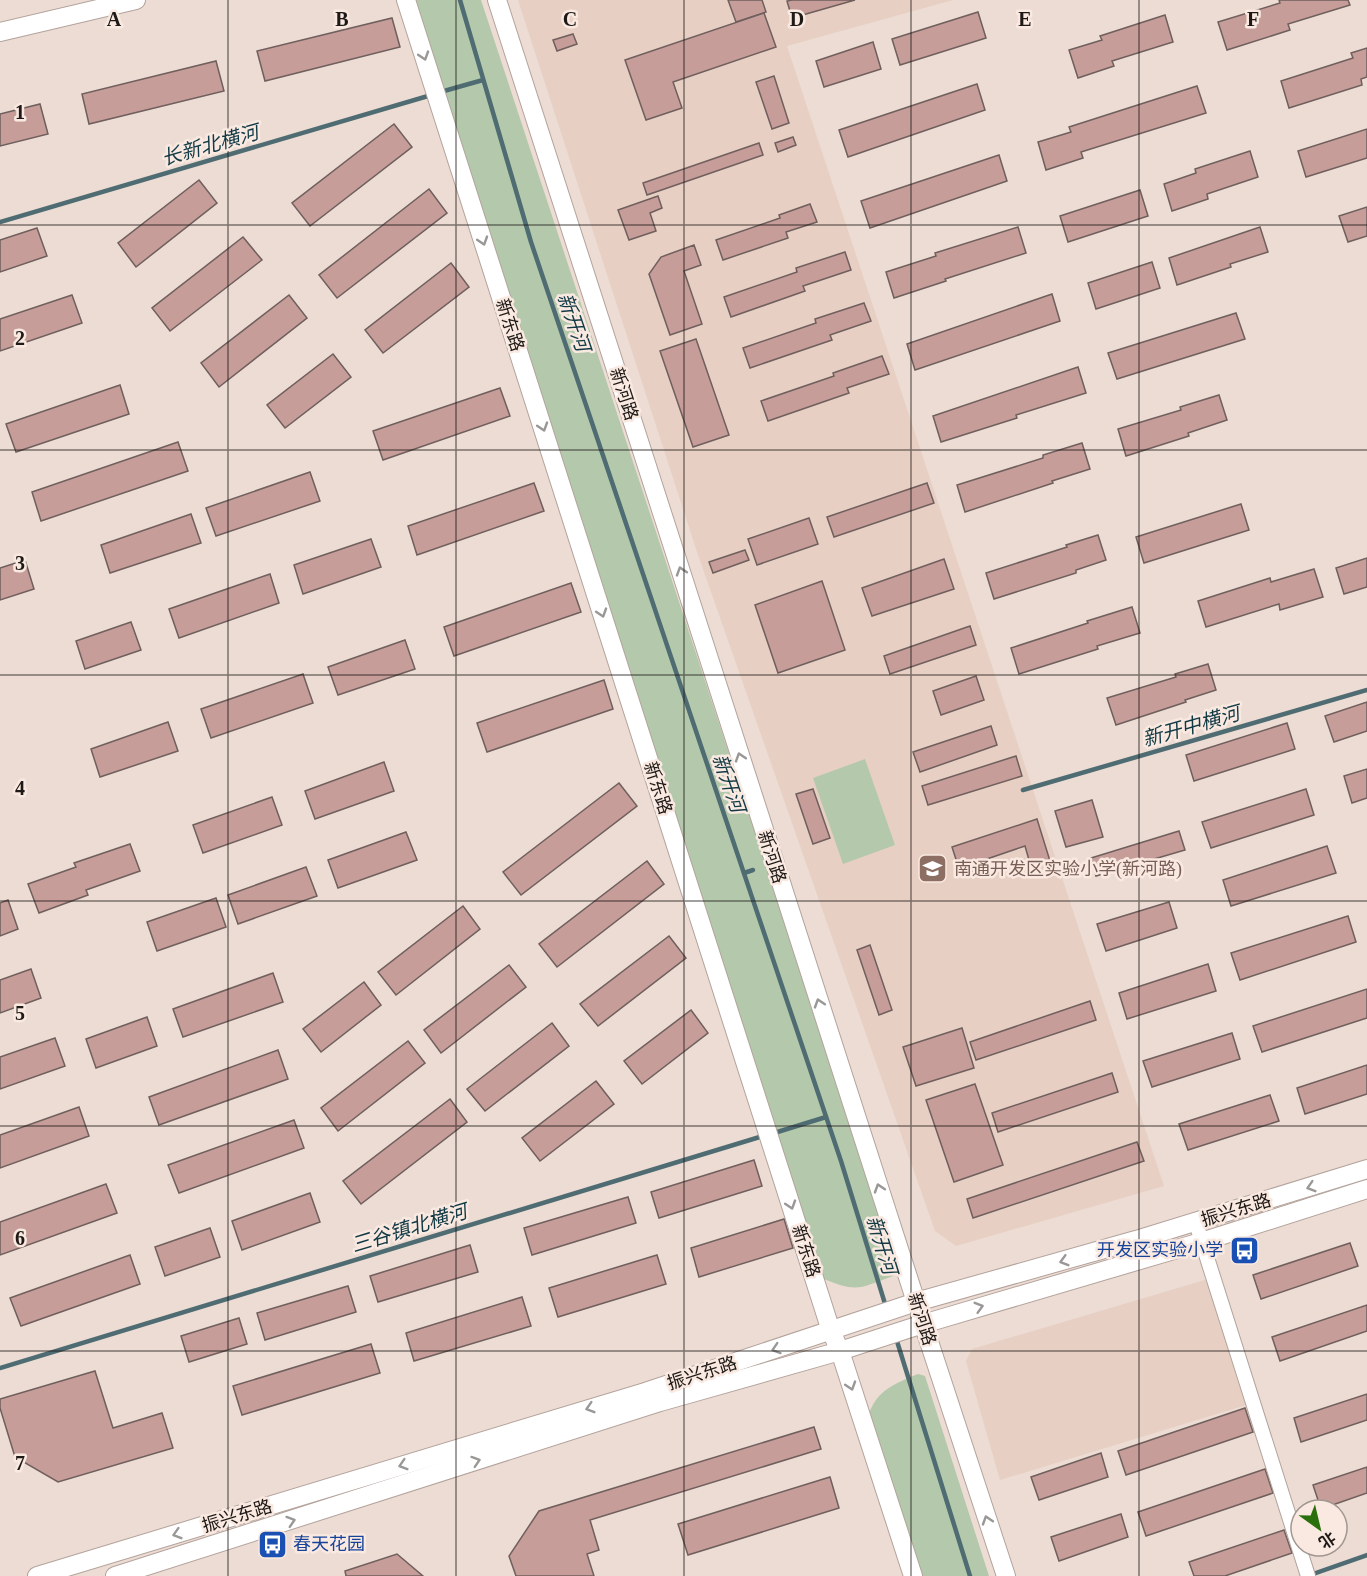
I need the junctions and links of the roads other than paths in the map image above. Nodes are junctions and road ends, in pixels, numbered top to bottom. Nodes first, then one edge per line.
1 (136, 0) edge
2 (406, 0) edge
3 (497, 0) edge
4 (0, 32) edge
5 (1367, 1169) edge
6 (1367, 1189) edge
7 (1196, 1223) junction
8 (1201, 1242) junction
9 (916, 1302) junction
10 (915, 1326) junction
11 (831, 1331) junction
12 (840, 1351) junction
13 (1306, 1571) edge
14 (37, 1576) edge
15 (115, 1576) edge
16 (913, 1576) edge
17 (1006, 1576) edge

1 - 4 street
2 -> 11 street, 新东路
9 -> 3 street, 新河路
5 -> 7 street, 振兴东路
6 - 8 street, 振兴东路
7 - 8 street
7 -> 9 street, 振兴东路
10 -> 8 street, 振兴东路
8 - 13 street
9 - 10 street, 新河路
9 - 11 street, 振兴东路
10 - 12 street, 振兴东路
17 -> 10 street, 新河路
11 - 12 street, 新东路
11 -> 14 street, 振兴东路
15 -> 12 street, 振兴东路
12 -> 16 street, 新东路

